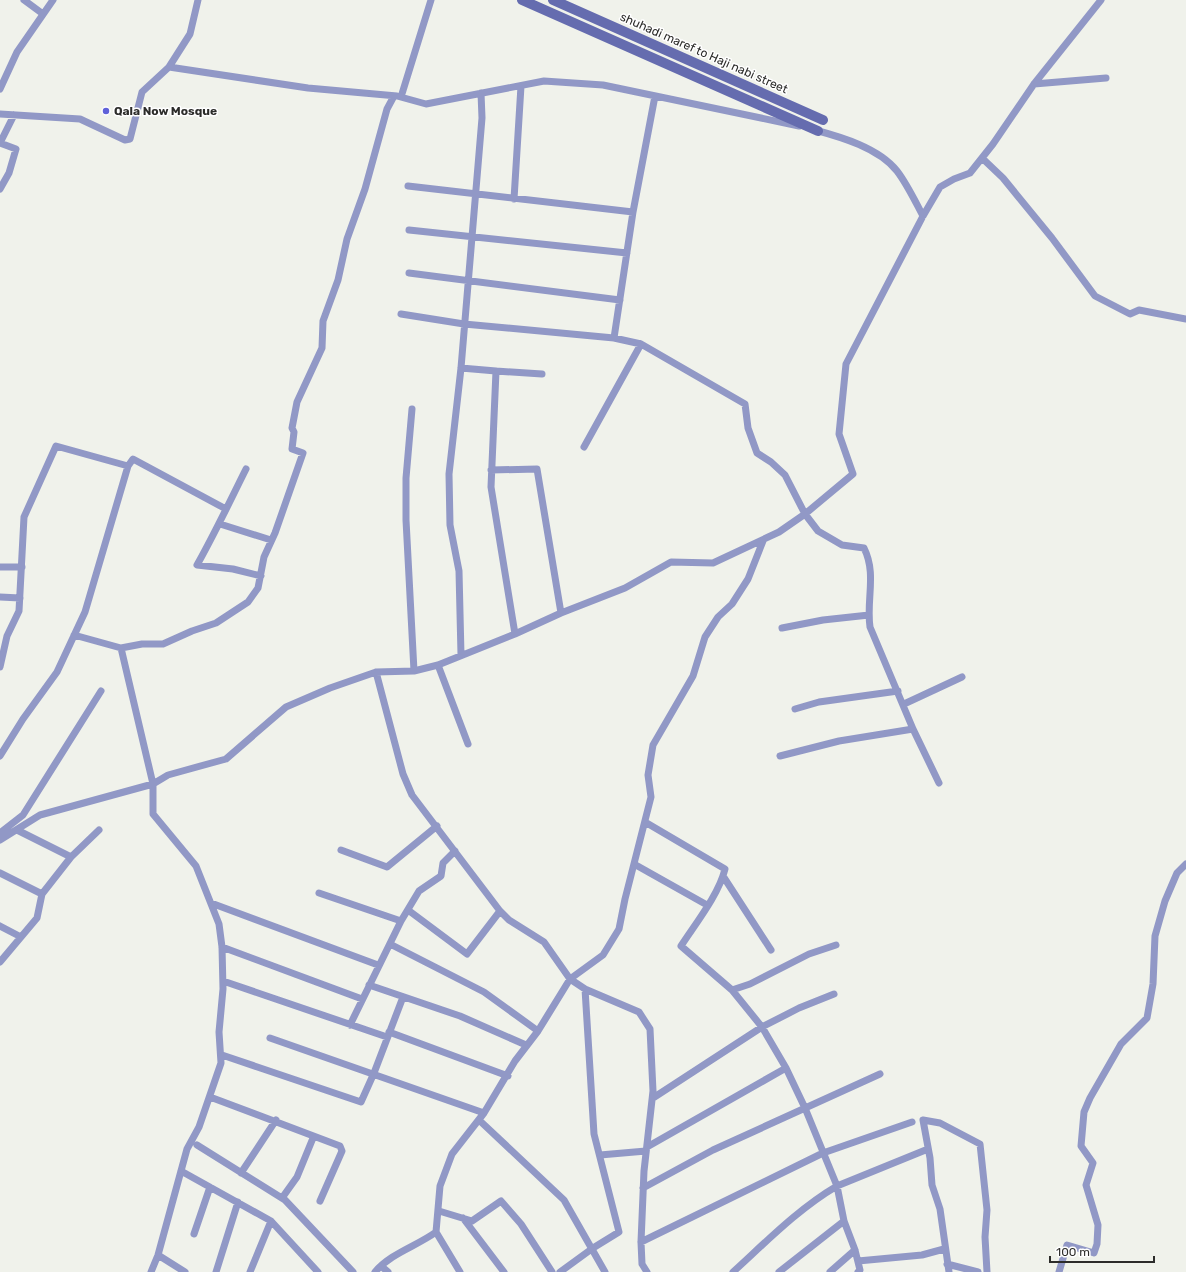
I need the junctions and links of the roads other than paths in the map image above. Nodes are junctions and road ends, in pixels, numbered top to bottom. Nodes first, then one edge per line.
1 (24, 0) edge
2 (53, 0) edge
3 (198, 0) edge
4 (431, 0) edge
5 (522, 0) edge
6 (553, 0) edge
7 (1101, 0) edge
8 (43, 14) junction
9 (169, 67) junction
10 (1106, 78) dead end
11 (1034, 84) junction
12 (521, 86) junction
13 (0, 89) edge
14 (481, 93) junction
15 (655, 96) junction
16 (398, 97) junction
17 (0, 114) edge
18 (14, 115) junction
19 (823, 120) dead end
20 (818, 131) junction
21 (982, 158) junction
22 (408, 186) dead end
23 (0, 188) edge
24 (474, 195) junction
25 (514, 199) junction
26 (633, 212) junction
27 (923, 216) junction
28 (409, 230) dead end
29 (471, 237) junction
30 (627, 253) junction
31 (409, 273) dead end
32 (467, 281) junction
33 (620, 300) junction
34 (401, 314) dead end
35 (1186, 319) edge
36 (464, 324) junction
37 (614, 338) junction
38 (641, 344) junction
39 (461, 368) junction
40 (496, 371) junction
41 (542, 374) dead end
42 (412, 409) dead end
43 (584, 447) dead end
44 (128, 466) junction
45 (246, 469) dead end
46 (491, 470) junction
47 (226, 509) junction
48 (805, 514) junction
49 (220, 524) junction
50 (271, 540) junction
51 (763, 541) junction
52 (0, 567) edge
53 (22, 567) junction
54 (261, 576) junction
55 (0, 597) edge
56 (20, 598) junction
57 (561, 613) junction
58 (869, 615) junction
59 (782, 628) dead end
60 (515, 634) junction
61 (74, 635) junction
62 (3, 636) edge
63 (121, 648) junction
64 (461, 655) junction
65 (438, 665) junction
66 (0, 667) edge
67 (414, 671) junction
68 (376, 672) junction
69 (962, 677) dead end
70 (101, 691) dead end
71 (898, 691) junction
72 (904, 704) junction
73 (795, 709) dead end
74 (913, 728) junction
75 (468, 744) dead end
76 (0, 756) edge
77 (780, 756) dead end
78 (939, 783) dead end
79 (153, 784) junction
80 (23, 815) junction
81 (30, 821) junction
82 (645, 822) junction
83 (437, 826) junction
84 (17, 830) junction
85 (100, 830) dead end
86 (0, 833) edge
87 (0, 840) edge
88 (341, 850) dead end
89 (455, 851) junction
90 (71, 857) junction
91 (634, 864) junction
92 (1186, 864) edge
93 (0, 873) edge
94 (723, 876) junction
95 (319, 892) dead end
96 (42, 894) junction
97 (211, 903) junction
98 (708, 905) junction
99 (408, 910) junction
100 (500, 911) junction
101 (401, 921) junction
102 (0, 926) edge
103 (21, 937) junction
104 (390, 944) junction
105 (836, 945) dead end
106 (222, 947) junction
107 (771, 950) dead end
108 (0, 962) edge
109 (378, 964) junction
110 (570, 979) junction
111 (223, 981) junction
112 (369, 985) junction
113 (585, 990) junction
114 (732, 990) junction
115 (834, 994) dead end
116 (403, 997) junction
117 (362, 999) junction
118 (350, 1025) junction
119 (762, 1027) junction
120 (538, 1031) junction
121 (388, 1035) junction
122 (270, 1038) dead end
123 (526, 1045) junction
124 (222, 1055) junction
125 (786, 1068) junction
126 (374, 1073) junction
127 (880, 1074) dead end
128 (508, 1076) junction
129 (210, 1097) junction
130 (653, 1098) junction
131 (805, 1108) junction
132 (484, 1113) junction
133 (276, 1120) junction
134 (479, 1120) junction
135 (912, 1122) dead end
136 (312, 1138) dead end
137 (196, 1145) dead end
138 (646, 1149) junction
139 (928, 1149) junction
140 (823, 1153) junction
141 (600, 1155) junction
142 (181, 1171) junction
143 (241, 1173) junction
144 (837, 1186) junction
145 (210, 1187) junction
146 (643, 1188) junction
147 (282, 1198) junction
148 (320, 1201) dead end
149 (238, 1202) junction
150 (439, 1211) junction
151 (462, 1218) junction
152 (844, 1221) junction
153 (271, 1222) junction
154 (436, 1232) junction
155 (194, 1234) dead end
156 (641, 1242) junction
157 (593, 1248) junction
158 (944, 1249) junction
159 (855, 1250) junction
160 (158, 1255) junction
161 (858, 1260) junction
162 (947, 1264) junction
163 (381, 1266) junction
164 (151, 1272) edge
165 (185, 1272) edge
166 (216, 1272) edge
167 (250, 1272) edge
168 (318, 1272) edge
169 (353, 1272) edge
170 (375, 1272) edge
171 (388, 1272) edge
172 (460, 1272) edge
173 (504, 1272) edge
174 (552, 1272) edge
175 (560, 1272) edge
176 (605, 1272) edge
177 (647, 1272) edge
178 (733, 1272) edge
179 (779, 1272) edge
180 (830, 1272) edge
181 (858, 1272) edge
182 (949, 1272) edge
183 (978, 1272) edge
184 (987, 1272) edge
185 (1059, 1272) edge

1 - 8 street
2 - 8 street
3 - 9 street
4 - 16 street
5 - 20 main road
6 - 19 main road, shuhadi maref to Haji nabi street
7 - 11 street
8 - 13 street
9 - 16 street
9 - 18 street
10 - 11 street
11 - 21 street
12 - 14 street
12 - 15 street
12 - 25 street
14 - 16 street
14 - 24 street
15 - 20 street
15 - 26 street
16 - 50 street
17 - 18 street
18 - 23 street
20 - 27 street
21 - 27 street
21 - 35 street
22 - 24 street
24 - 25 street
24 - 29 street
25 - 26 street
26 - 30 street
27 - 48 street
28 - 29 street
29 - 30 street
29 - 32 street
30 - 33 street
31 - 32 street
32 - 33 street
32 - 36 street
33 - 37 street
34 - 36 street
36 - 37 street
36 - 39 street
37 - 38 street
38 - 43 street
38 - 48 street
39 - 40 street
39 - 64 street
40 - 41 street
40 - 46 street
42 - 67 street
44 - 47 street
44 - 53 street
44 - 61 street
45 - 47 street
46 - 57 street
46 - 60 street
47 - 49 street
48 - 51 street
48 - 58 street
49 - 50 street
49 - 54 street
50 - 54 street
51 - 57 street
51 - 82 street
52 - 53 street
53 - 56 street
54 - 63 street
55 - 56 street
56 - 62 street
57 - 60 street
58 - 59 street
58 - 71 street
60 - 64 street
61 - 63 street
61 - 76 street
62 - 66 street
63 - 79 street
64 - 65 street
65 - 67 street
65 - 75 street
67 - 68 street
68 - 79 street
68 - 83 street
69 - 72 street
70 - 80 street
71 - 72 street
71 - 73 street
72 - 74 street
74 - 77 street
74 - 78 street
79 - 81 street
79 - 97 street
80 - 81 street
80 - 86 street
81 - 84 street
82 - 91 street
82 - 94 street
83 - 88 street
83 - 89 street
84 - 87 street
84 - 90 street
85 - 90 street
89 - 99 street
89 - 100 street
90 - 96 street
91 - 98 street
91 - 110 street
92 - 185 street
93 - 96 street
94 - 98 street
94 - 107 street
95 - 101 street
96 - 103 street
97 - 106 street
97 - 109 street
98 - 114 street
99 - 100 street
99 - 101 street
100 - 110 street
101 - 104 street
102 - 103 street
103 - 108 street
104 - 109 street
104 - 120 street
105 - 114 street
106 - 111 street
106 - 117 street
109 - 112 street
110 - 113 street
110 - 120 street
111 - 118 street
111 - 124 street
112 - 116 street
112 - 117 street
113 - 130 street
113 - 141 street
114 - 119 street
115 - 119 street
116 - 121 street
116 - 123 street
117 - 118 street
118 - 121 street
119 - 125 street
119 - 130 street
120 - 123 street
121 - 126 street
121 - 128 street
122 - 126 street
123 - 128 street
124 - 126 street
124 - 129 street
125 - 131 street
125 - 138 street
126 - 132 street
127 - 131 street
128 - 132 street
129 - 133 street
129 - 142 street
130 - 138 street
131 - 140 street
131 - 146 street
132 - 134 street
133 - 143 street
133 - 148 street
134 - 150 street
134 - 157 street
135 - 140 street
136 - 147 street
137 - 143 street
138 - 141 street
138 - 146 street
139 - 144 street
139 - 158 street
139 - 184 street
140 - 144 street
140 - 156 street
141 - 157 street
142 - 145 street
142 - 160 street
143 - 147 street
144 - 152 street
144 - 178 street
145 - 149 street
145 - 155 street
146 - 156 street
147 - 169 street
149 - 153 street
149 - 166 street
150 - 151 street
150 - 154 street
151 - 173 street
151 - 174 street
152 - 159 street
152 - 179 street
153 - 167 street
153 - 168 street
154 - 163 street
154 - 172 street
156 - 177 street
157 - 175 street
157 - 176 street
158 - 161 street
158 - 162 street
159 - 161 street
159 - 180 street
160 - 164 street
160 - 165 street
161 - 181 street
162 - 182 street
162 - 183 street
163 - 170 street
163 - 171 street

